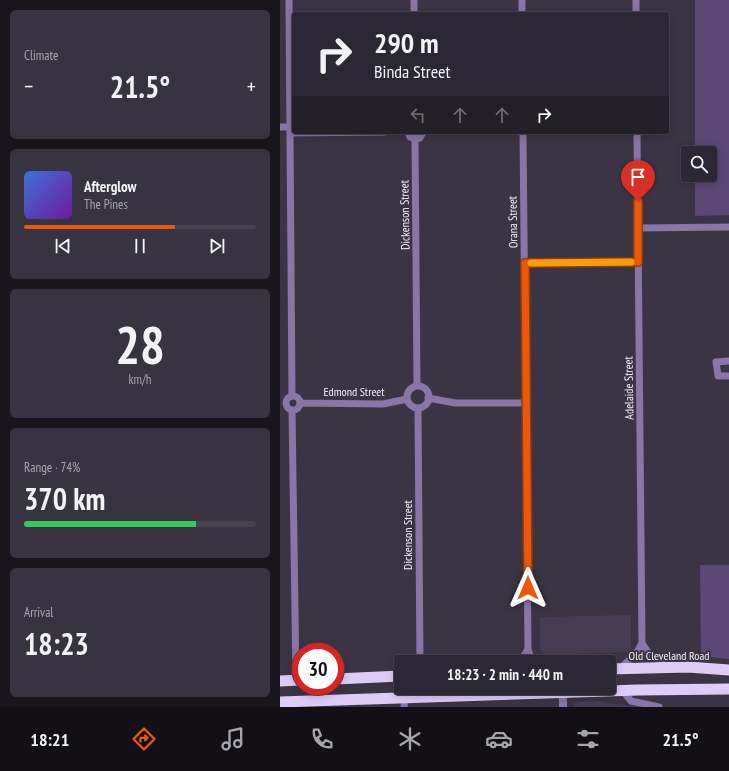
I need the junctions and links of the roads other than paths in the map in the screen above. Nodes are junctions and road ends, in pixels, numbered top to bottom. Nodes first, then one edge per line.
1 (289, 0) edge
2 (414, 0) edge
3 (522, 0) edge
4 (636, 0) edge
5 (414, 12) edge
6 (522, 12) edge
7 (636, 12) edge
8 (280, 127) edge
9 (290, 130) junction
10 (409, 134) edge
11 (422, 134) edge
12 (523, 134) edge
13 (637, 134) edge
14 (415, 140) junction
15 (729, 227) edge
16 (638, 228) junction
17 (638, 262) junction
18 (525, 263) junction
19 (729, 361) edge
20 (729, 376) edge
21 (418, 386) junction
22 (292, 395) junction
23 (428, 398) junction
24 (407, 399) junction
25 (300, 403) junction
26 (526, 403) junction
27 (283, 404) edge
28 (418, 408) junction
29 (292, 410) junction
30 (297, 643) edge
31 (642, 643) junction
32 (528, 649) junction
33 (420, 655) edge
34 (523, 655) edge
35 (530, 655) edge
36 (671, 667) junction
37 (616, 668) edge
38 (616, 669) edge
39 (729, 670) edge
40 (394, 676) edge
41 (344, 679) edge
42 (292, 680) edge
43 (280, 681) edge
44 (729, 689) edge
45 (616, 691) edge
46 (623, 691) junction
47 (501, 695) edge
48 (562, 695) edge
49 (280, 702) edge
50 (405, 703) edge
51 (563, 707) edge
52 (659, 707) edge

1 - 9 street
2 - 5 street
3 - 6 street
4 - 7 street
8 - 9 street
9 - 22 street
10 - 14 street
11 - 14 street
12 - 18 street, Orana Street
13 - 16 street, Adelaide Street
14 - 21 street, Dickenson Street
15 - 16 street
16 - 17 street, Adelaide Street
17 - 18 street
17 - 31 street, Adelaide Street
18 - 26 street, Orana Street
19 - 20 street
21 - 23 street
21 - 24 street
22 - 25 street
22 - 27 street
23 - 26 street
23 - 28 street
24 - 25 street, Edmond Street
24 - 28 street
25 - 29 street
26 - 32 street, Orana Street
27 - 29 street
28 - 33 street, Dickenson Street
29 - 30 street
31 - 36 street
31 - 37 street
32 - 34 street
32 - 35 street, Orana Street
36 - 38 highway, Old Cleveland Road
36 - 39 highway, Old Cleveland Road
40 - 41 highway
42 - 43 highway
44 - 46 highway
45 - 46 highway
46 - 52 street
47 - 50 highway
48 - 51 street
49 - 50 highway

